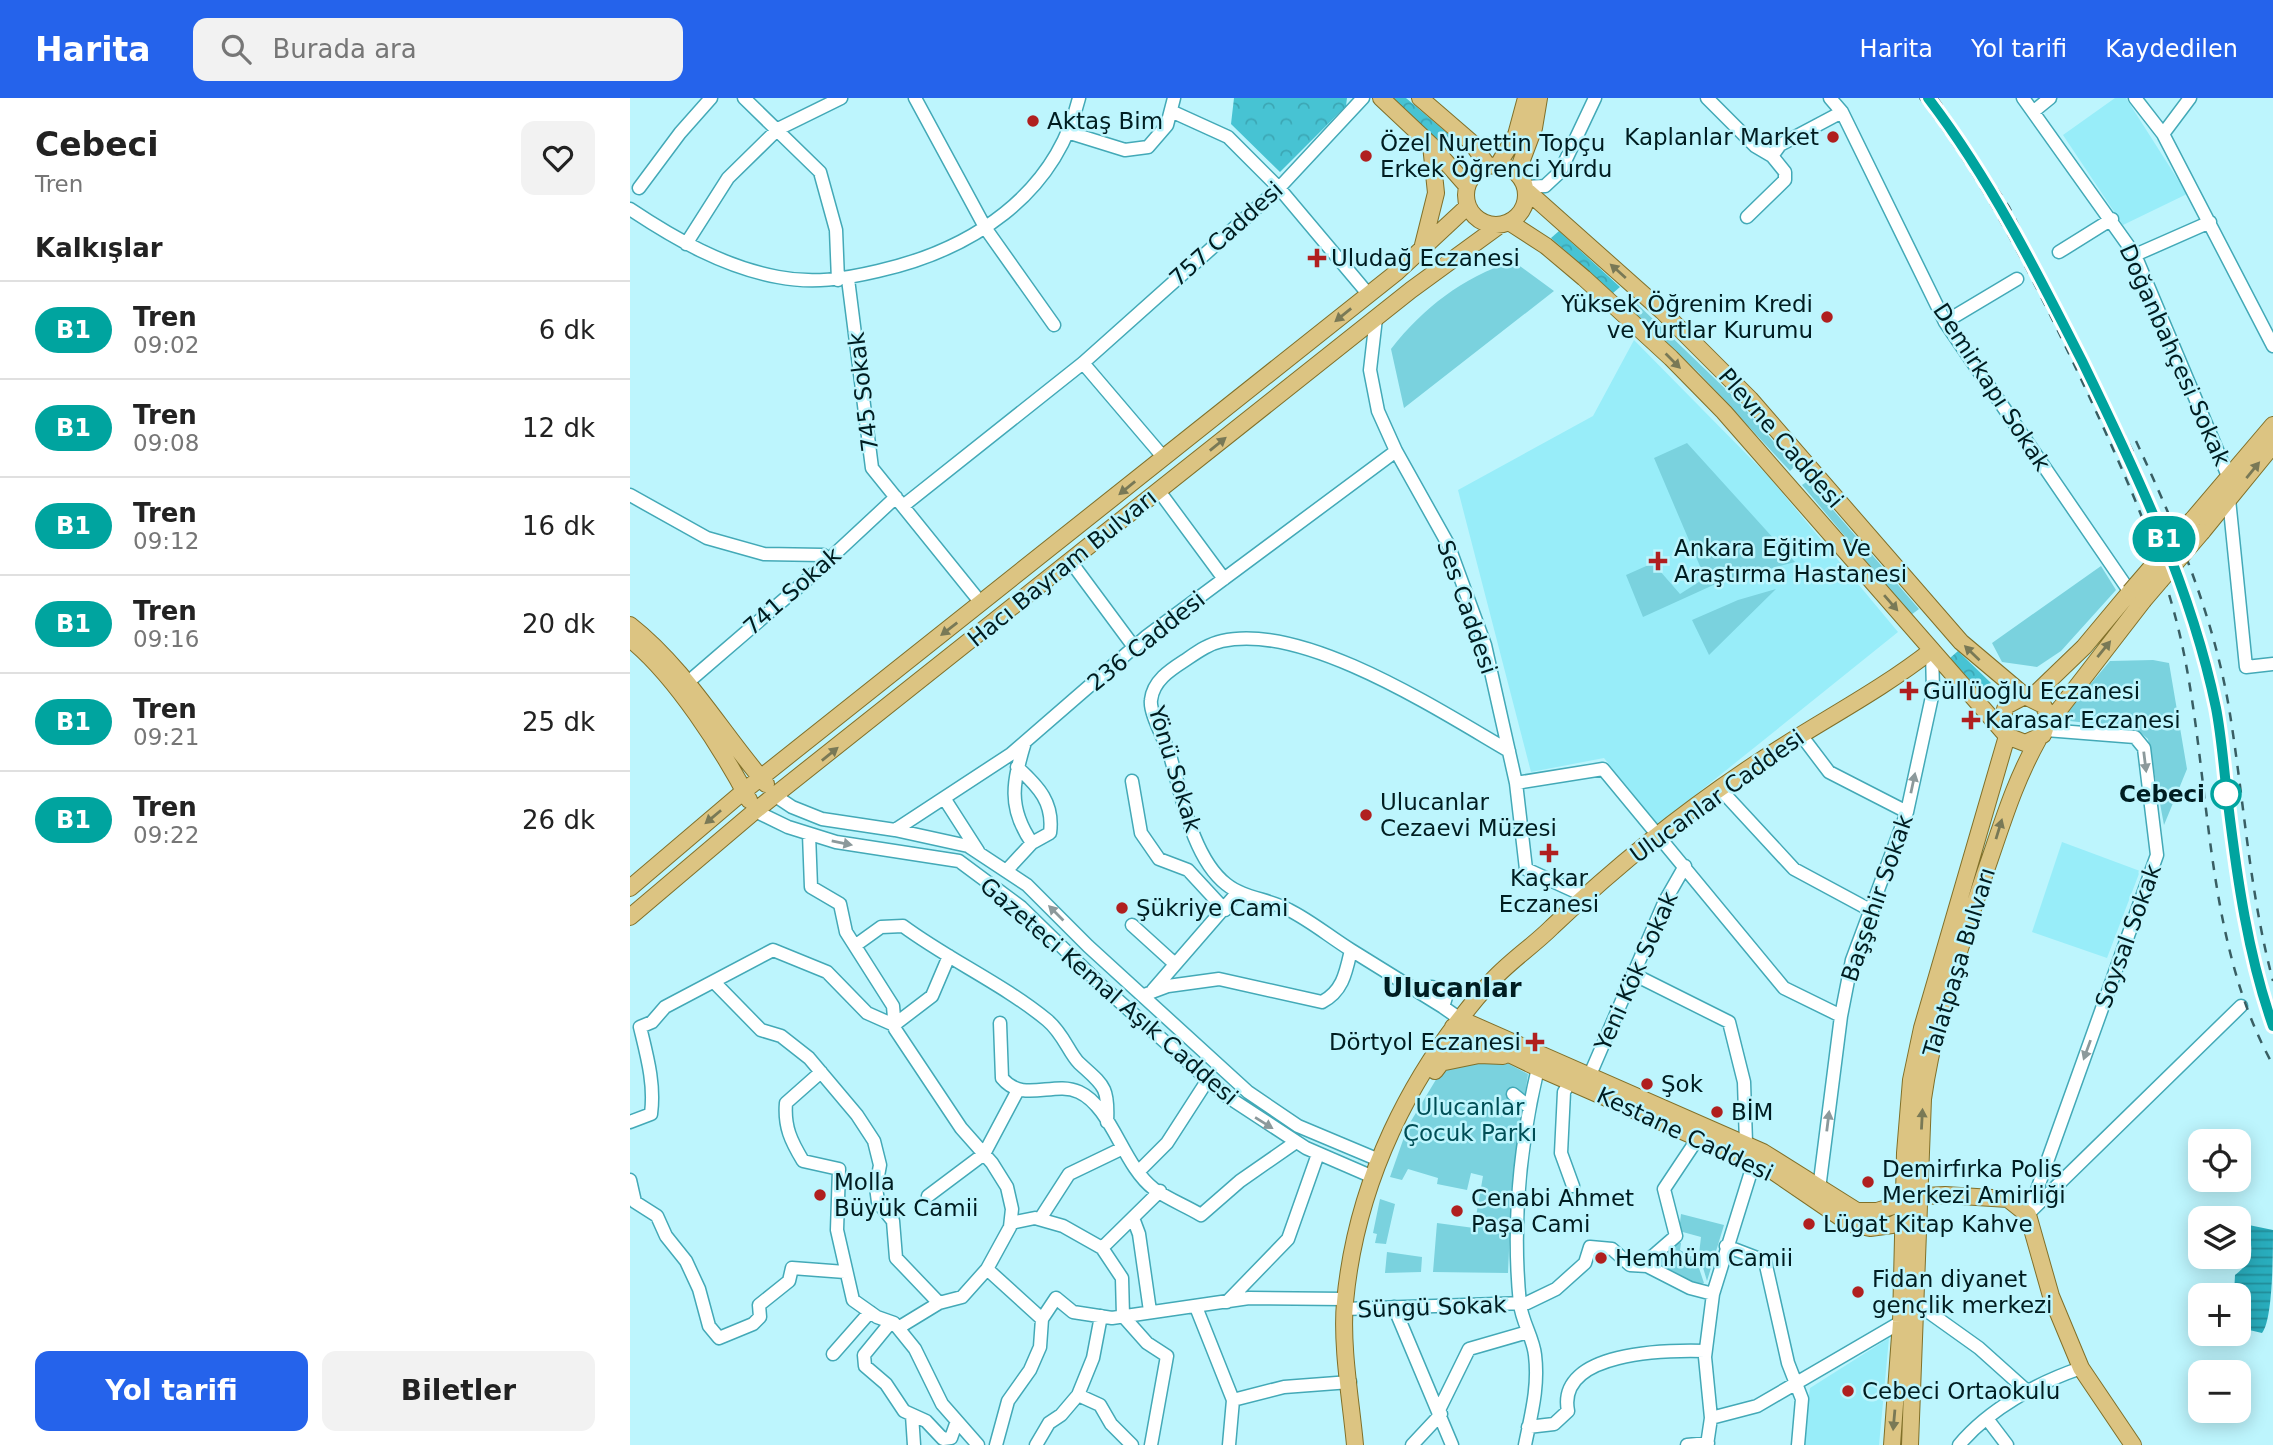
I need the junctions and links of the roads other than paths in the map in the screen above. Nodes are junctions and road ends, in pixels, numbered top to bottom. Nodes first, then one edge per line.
1 (711, 98) edge
2 (744, 98) edge
3 (841, 98) edge
4 (915, 98) edge
5 (1079, 98) edge
6 (1174, 98) edge
7 (1363, 98) edge
8 (1381, 98) edge
9 (1420, 98) edge
10 (1526, 98) edge
11 (1539, 98) edge
12 (1595, 98) edge
13 (1707, 98) edge
14 (1830, 98) edge
15 (2024, 98) edge
16 (2050, 98) edge
17 (2135, 98) edge
18 (2190, 98) edge
19 (2034, 111) junction
20 (1173, 112) junction
21 (1842, 112) junction
22 (778, 129) junction
23 (1067, 132) junction
24 (2163, 134) junction
25 (1431, 145) junction
26 (1772, 156) junction
27 (1493, 165) junction
28 (1522, 183) junction
29 (1467, 186) junction
30 (639, 188) dead end
31 (1279, 188) junction
32 (1468, 206) junction
33 (630, 209) edge
34 (1747, 217) dead end
35 (2112, 219) junction
36 (2210, 222) junction
37 (1504, 224) junction
38 (986, 229) junction
39 (686, 244) junction
40 (1423, 246) junction
41 (2059, 252) dead end
42 (2135, 255) junction
43 (2017, 279) dead end
44 (843, 280) junction
45 (1369, 295) junction
46 (1376, 318) junction
47 (1945, 322) junction
48 (1054, 326) dead end
49 (2273, 346) edge
50 (1083, 363) junction
51 (2273, 425) edge
52 (2273, 445) edge
53 (1396, 451) junction
54 (1164, 458) junction
55 (2228, 476) junction
56 (1159, 491) junction
57 (630, 495) edge
58 (2230, 499) junction
59 (899, 502) junction
60 (2198, 525) junction
61 (823, 555) dead end
62 (1071, 562) junction
63 (1224, 579) junction
64 (2137, 597) junction
65 (981, 603) junction
66 (630, 625) edge
67 (630, 639) edge
68 (1134, 647) junction
69 (1932, 650) junction
70 (2273, 664) edge
71 (687, 683) junction
72 (2029, 697) junction
73 (2044, 731) junction
74 (2006, 733) junction
75 (1801, 735) junction
76 (1025, 742) junction
77 (1509, 751) junction
78 (1017, 767) junction
79 (761, 778) junction
80 (1132, 781) dead end
81 (1516, 783) junction
82 (1720, 789) junction
83 (744, 791) junction
84 (777, 797) junction
85 (944, 798) junction
86 (755, 811) junction
87 (1907, 812) junction
88 (895, 830) junction
89 (809, 834) junction
90 (1659, 835) junction
91 (1032, 843) junction
92 (980, 854) junction
93 (1685, 866) junction
94 (1006, 871) junction
95 (630, 888) edge
96 (1238, 892) junction
97 (1585, 896) junction
98 (1225, 910) junction
99 (1872, 911) junction
100 (630, 918) edge
101 (1132, 925) dead end
102 (856, 944) junction
103 (1351, 950) junction
104 (949, 956) junction
105 (1175, 964) junction
106 (1633, 974) junction
107 (714, 982) junction
108 (1147, 994) junction
109 (2241, 1006) dead end
110 (1841, 1016) junction
111 (1000, 1023) dead end
112 (894, 1025) junction
113 (1462, 1026) junction
114 (1516, 1058) junction
115 (1440, 1063) junction
116 (1538, 1068) junction
117 (821, 1072) junction
118 (1589, 1077) junction
119 (1207, 1081) junction
120 (1570, 1082) junction
121 (1018, 1090) junction
122 (1513, 1094) dead end
123 (1529, 1107) junction
124 (1401, 1110) junction
125 (630, 1122) edge
126 (1107, 1122) junction
127 (1698, 1138) junction
128 (1296, 1142) junction
129 (1746, 1143) junction
130 (1121, 1149) junction
131 (984, 1154) junction
132 (1318, 1154) junction
133 (1379, 1160) junction
134 (1754, 1162) junction
135 (1140, 1170) junction
136 (1373, 1177) junction
137 (630, 1180) edge
138 (1573, 1186) dead end
139 (1819, 1189) junction
140 (1160, 1191) junction
141 (928, 1196) dead end
142 (1911, 1209) junction
143 (2028, 1215) junction
144 (1133, 1218) junction
145 (1040, 1219) junction
146 (1011, 1223) junction
147 (1727, 1246) junction
148 (1102, 1248) junction
149 (1647, 1266) junction
150 (987, 1269) junction
151 (845, 1272) junction
152 (1713, 1294) junction
153 (1226, 1302) junction
154 (939, 1303) junction
155 (1916, 1303) junction
156 (1345, 1304) junction
157 (1520, 1304) junction
158 (1196, 1307) junction
159 (1394, 1307) junction
160 (1150, 1311) junction
161 (870, 1312) junction
162 (1101, 1316) junction
163 (1124, 1316) junction
164 (1042, 1319) junction
165 (1901, 1322) junction
166 (894, 1325) junction
167 (1528, 1332) junction
168 (1705, 1351) junction
169 (833, 1354) dead end
170 (2081, 1368) junction
171 (1350, 1382) junction
172 (1795, 1386) junction
173 (2027, 1391) junction
174 (1078, 1395) junction
175 (1233, 1400) junction
176 (1440, 1412) junction
177 (912, 1415) junction
178 (1711, 1418) junction
179 (1988, 1420) junction
180 (957, 1421) junction
181 (1528, 1427) junction
182 (1707, 1444) edge
183 (914, 1445) edge
184 (978, 1445) edge
185 (996, 1445) edge
186 (1036, 1445) edge
187 (1132, 1445) edge
188 (1151, 1445) edge
189 (1229, 1445) edge
190 (1355, 1445) edge
191 (1412, 1445) edge
192 (1452, 1445) edge
193 (1525, 1445) edge
194 (1687, 1445) edge
195 (1798, 1445) edge
196 (1892, 1445) edge
197 (1910, 1445) edge
198 (1959, 1445) edge
199 (2007, 1445) edge
200 (2133, 1445) edge

1 - 30 street
2 - 22 street, 745 Sokak
3 - 22 street
4 - 38 street
5 - 23 street
6 - 20 street
7 - 31 street, 757 Caddesi
8 - 25 main road
9 - 27 main road, Plevne Caddesi
10 - 27 main road
11 - 28 main road
12 - 28 street
13 - 26 street
14 - 21 street, Demirkapı Sokak
15 - 19 street, Doğanbahçesi Sokak
16 - 19 street
17 - 24 street
18 - 24 street
19 - 35 street, Doğanbahçesi Sokak
20 - 23 street
20 - 31 street
21 - 26 street
21 - 47 street, Demirkapı Sokak
22 - 39 street
22 - 44 street, 745 Sokak
23 - 38 street
24 - 36 street
25 - 29 main road
25 - 40 main road
26 - 34 street
27 - 28 main road, Plevne Caddesi
27 - 29 main road
28 - 37 main road
72 -> 28 main road, Plevne Caddesi
29 - 32 main road
31 - 45 street
31 - 50 street, 757 Caddesi
32 - 37 main road, Plevne Caddesi
32 - 40 main road, Hacı Bayram Bulvarı
33 - 39 street
35 - 41 street
35 - 42 street, Doğanbahçesi Sokak
36 - 42 street
36 - 49 street
37 - 46 main road, Hacı Bayram Bulvarı
37 -> 69 main road, Plevne Caddesi
38 - 44 street
38 - 48 street
39 - 44 street
40 - 45 main road, Hacı Bayram Bulvarı
42 - 55 street, Doğanbahçesi Sokak
43 - 47 street
44 - 59 street, 745 Sokak
45 -> 54 main road, Hacı Bayram Bulvarı
46 - 53 street, Ses Caddesi
56 -> 46 main road, Hacı Bayram Bulvarı
47 - 64 street, Demirkapı Sokak
50 - 54 street
50 - 59 street, 757 Caddesi
51 - 55 main road, Talatpaşa Bulvarı
58 -> 52 main road, Talatpaşa Bulvarı
53 - 63 street, 236 Caddesi
53 - 77 street, Ses Caddesi
54 -> 65 main road, Hacı Bayram Bulvarı
55 - 60 main road, Talatpaşa Bulvarı
56 - 62 main road, Hacı Bayram Bulvarı
56 - 63 street
57 - 61 street
58 - 60 main road, Talatpaşa Bulvarı
58 - 70 street
59 - 65 street, 745 Sokak
59 - 71 street, 741 Sokak
60 - 64 main road, Talatpaşa Bulvarı, bridge
62 - 68 street
84 -> 62 main road, Hacı Bayram Bulvarı
63 - 68 street, 236 Caddesi
64 - 72 main road, Talatpaşa Bulvarı
73 -> 64 main road, Talatpaşa Bulvarı
65 -> 79 main road, Hacı Bayram Bulvarı
66 - 71 main road
67 - 83 main road
68 - 76 street, 236 Caddesi
69 - 74 main road, Plevne Caddesi
69 - 75 main road, Ulucanlar Caddesi
87 -> 69 street, Başşehir Sokak
71 - 79 main road
72 - 73 main road
72 - 74 main road, Talatpaşa Bulvarı
73 - 74 main road
142 -> 73 main road, Talatpaşa Bulvarı
73 -> 143 street, Soysal Sokak
74 - 142 main road, Talatpaşa Bulvarı
75 - 82 main road, Ulucanlar Caddesi
75 - 87 street
76 - 78 street
76 - 85 street, 236 Caddesi
77 - 81 street, Ses Caddesi
77 - 96 street, Yönü Sokak
78 - 91 street
78 - 91 street
79 - 83 main road, Hacı Bayram Bulvarı
79 - 84 main road
80 - 98 street
81 - 90 street
81 - 97 street, Ses Caddesi
82 - 90 main road, Ulucanlar Caddesi
82 - 99 street
83 - 86 main road
83 -> 95 main road, Hacı Bayram Bulvarı
84 - 86 main road, Hacı Bayram Bulvarı
84 - 88 street, Gazeteci Kemal Aşık Caddesi
85 - 88 street, 236 Caddesi
85 - 92 street
86 - 89 street, Gazeteci Kemal Aşık Caddesi
86 - 100 main road, Hacı Bayram Bulvarı
87 - 99 street, Başşehir Sokak
88 - 92 street, Gazeteci Kemal Aşık Caddesi
89 - 102 street
89 -> 119 street, Gazeteci Kemal Aşık Caddesi
90 - 93 street
90 - 97 main road, Ulucanlar Caddesi
91 - 94 street
92 - 94 street, Gazeteci Kemal Aşık Caddesi
93 - 106 street, Yeni Kök Sokak
93 - 110 street
108 -> 94 street, Gazeteci Kemal Aşık Caddesi
96 - 98 street
96 - 103 street, Yönü Sokak
97 - 113 main road, Ulucanlar Caddesi
98 - 105 street
99 - 110 street, Başşehir Sokak
101 - 105 street
102 - 104 street
102 - 112 street
103 - 108 street
103 - 113 street, Yönü Sokak
104 - 112 street
104 - 126 street
105 - 108 street
106 - 118 street, Yeni Kök Sokak
106 - 129 street
107 - 112 street
107 - 117 street
107 - 125 street
108 - 133 street, Gazeteci Kemal Aşık Caddesi
109 - 143 street
139 -> 110 street, Başşehir Sokak
111 - 121 street
112 - 131 street
113 - 114 main road, Kestane Caddesi
113 - 115 main road, Ulucanlar Caddesi
113 - 118 main road, Kestane Caddesi
113 - 124 main road, Ulucanlar Caddesi
114 - 115 main road
114 - 116 main road, Kestane Caddesi
115 - 124 main road, Ulucanlar Caddesi
116 - 120 main road, Kestane Caddesi
116 - 123 street
117 - 151 street
117 - 154 street
118 - 129 main road, Kestane Caddesi
119 -> 128 street, Gazeteci Kemal Aşık Caddesi
119 - 135 street
120 - 127 main road, Kestane Caddesi
120 - 138 street
121 - 126 street
121 - 131 street
122 - 123 street
123 - 157 street
124 - 133 main road, Ulucanlar Caddesi
126 - 130 street
127 - 134 main road, Kestane Caddesi
127 - 149 street
128 - 132 street, Gazeteci Kemal Aşık Caddesi
128 - 140 street
129 - 139 main road, Kestane Caddesi
130 - 135 street
130 - 145 street
131 - 141 street
131 - 146 street
132 - 136 street, Gazeteci Kemal Aşık Caddesi
132 - 153 street
133 - 136 main road, Ulucanlar Caddesi
134 - 142 main road, Kestane Caddesi
134 - 147 street
135 - 140 street
136 - 156 main road, Ulucanlar Caddesi
137 - 151 street
139 - 142 main road, Kestane Caddesi
140 - 144 street
142 - 143 main road
142 - 155 main road, Talatpaşa Bulvarı
142 - 165 main road, Talatpaşa Bulvarı
143 - 170 main road
144 - 148 street
144 - 160 street
145 - 146 street
145 - 148 street
146 - 150 street
147 - 152 street
147 - 172 street
148 - 163 street
149 - 152 street
149 - 157 street
150 - 154 street
150 - 164 street
151 - 161 street
152 - 168 street
153 - 156 street, Süngü Sokak
153 - 158 street, Süngü Sokak
154 - 166 street
155 - 173 street
155 - 197 main road, Talatpaşa Bulvarı
156 - 159 street, Süngü Sokak
156 - 171 main road, Ulucanlar Caddesi
157 - 159 street, Süngü Sokak
157 - 167 street
158 - 160 street, Süngü Sokak
158 - 175 street
159 - 176 street
160 - 163 street, Süngü Sokak
161 - 166 street
161 - 169 street
162 - 163 street, Süngü Sokak
162 - 164 street, Süngü Sokak
162 - 174 street
163 - 188 street
164 - 185 street
165 - 172 street
165 -> 196 main road, Talatpaşa Bulvarı
166 - 177 street
166 - 180 street
167 - 176 street
167 - 181 street
168 - 178 street
168 - 181 street
170 - 173 street
170 - 200 main road
171 - 175 street
171 - 190 main road, Ulucanlar Caddesi
172 - 178 street
172 - 195 street
173 - 179 street
174 - 186 street
174 - 187 street
175 - 189 street
176 - 191 street
176 - 192 street
177 - 180 street
177 - 183 street
178 - 182 street
179 - 198 street
179 - 199 street
180 - 184 street
181 - 193 street
182 - 194 street

